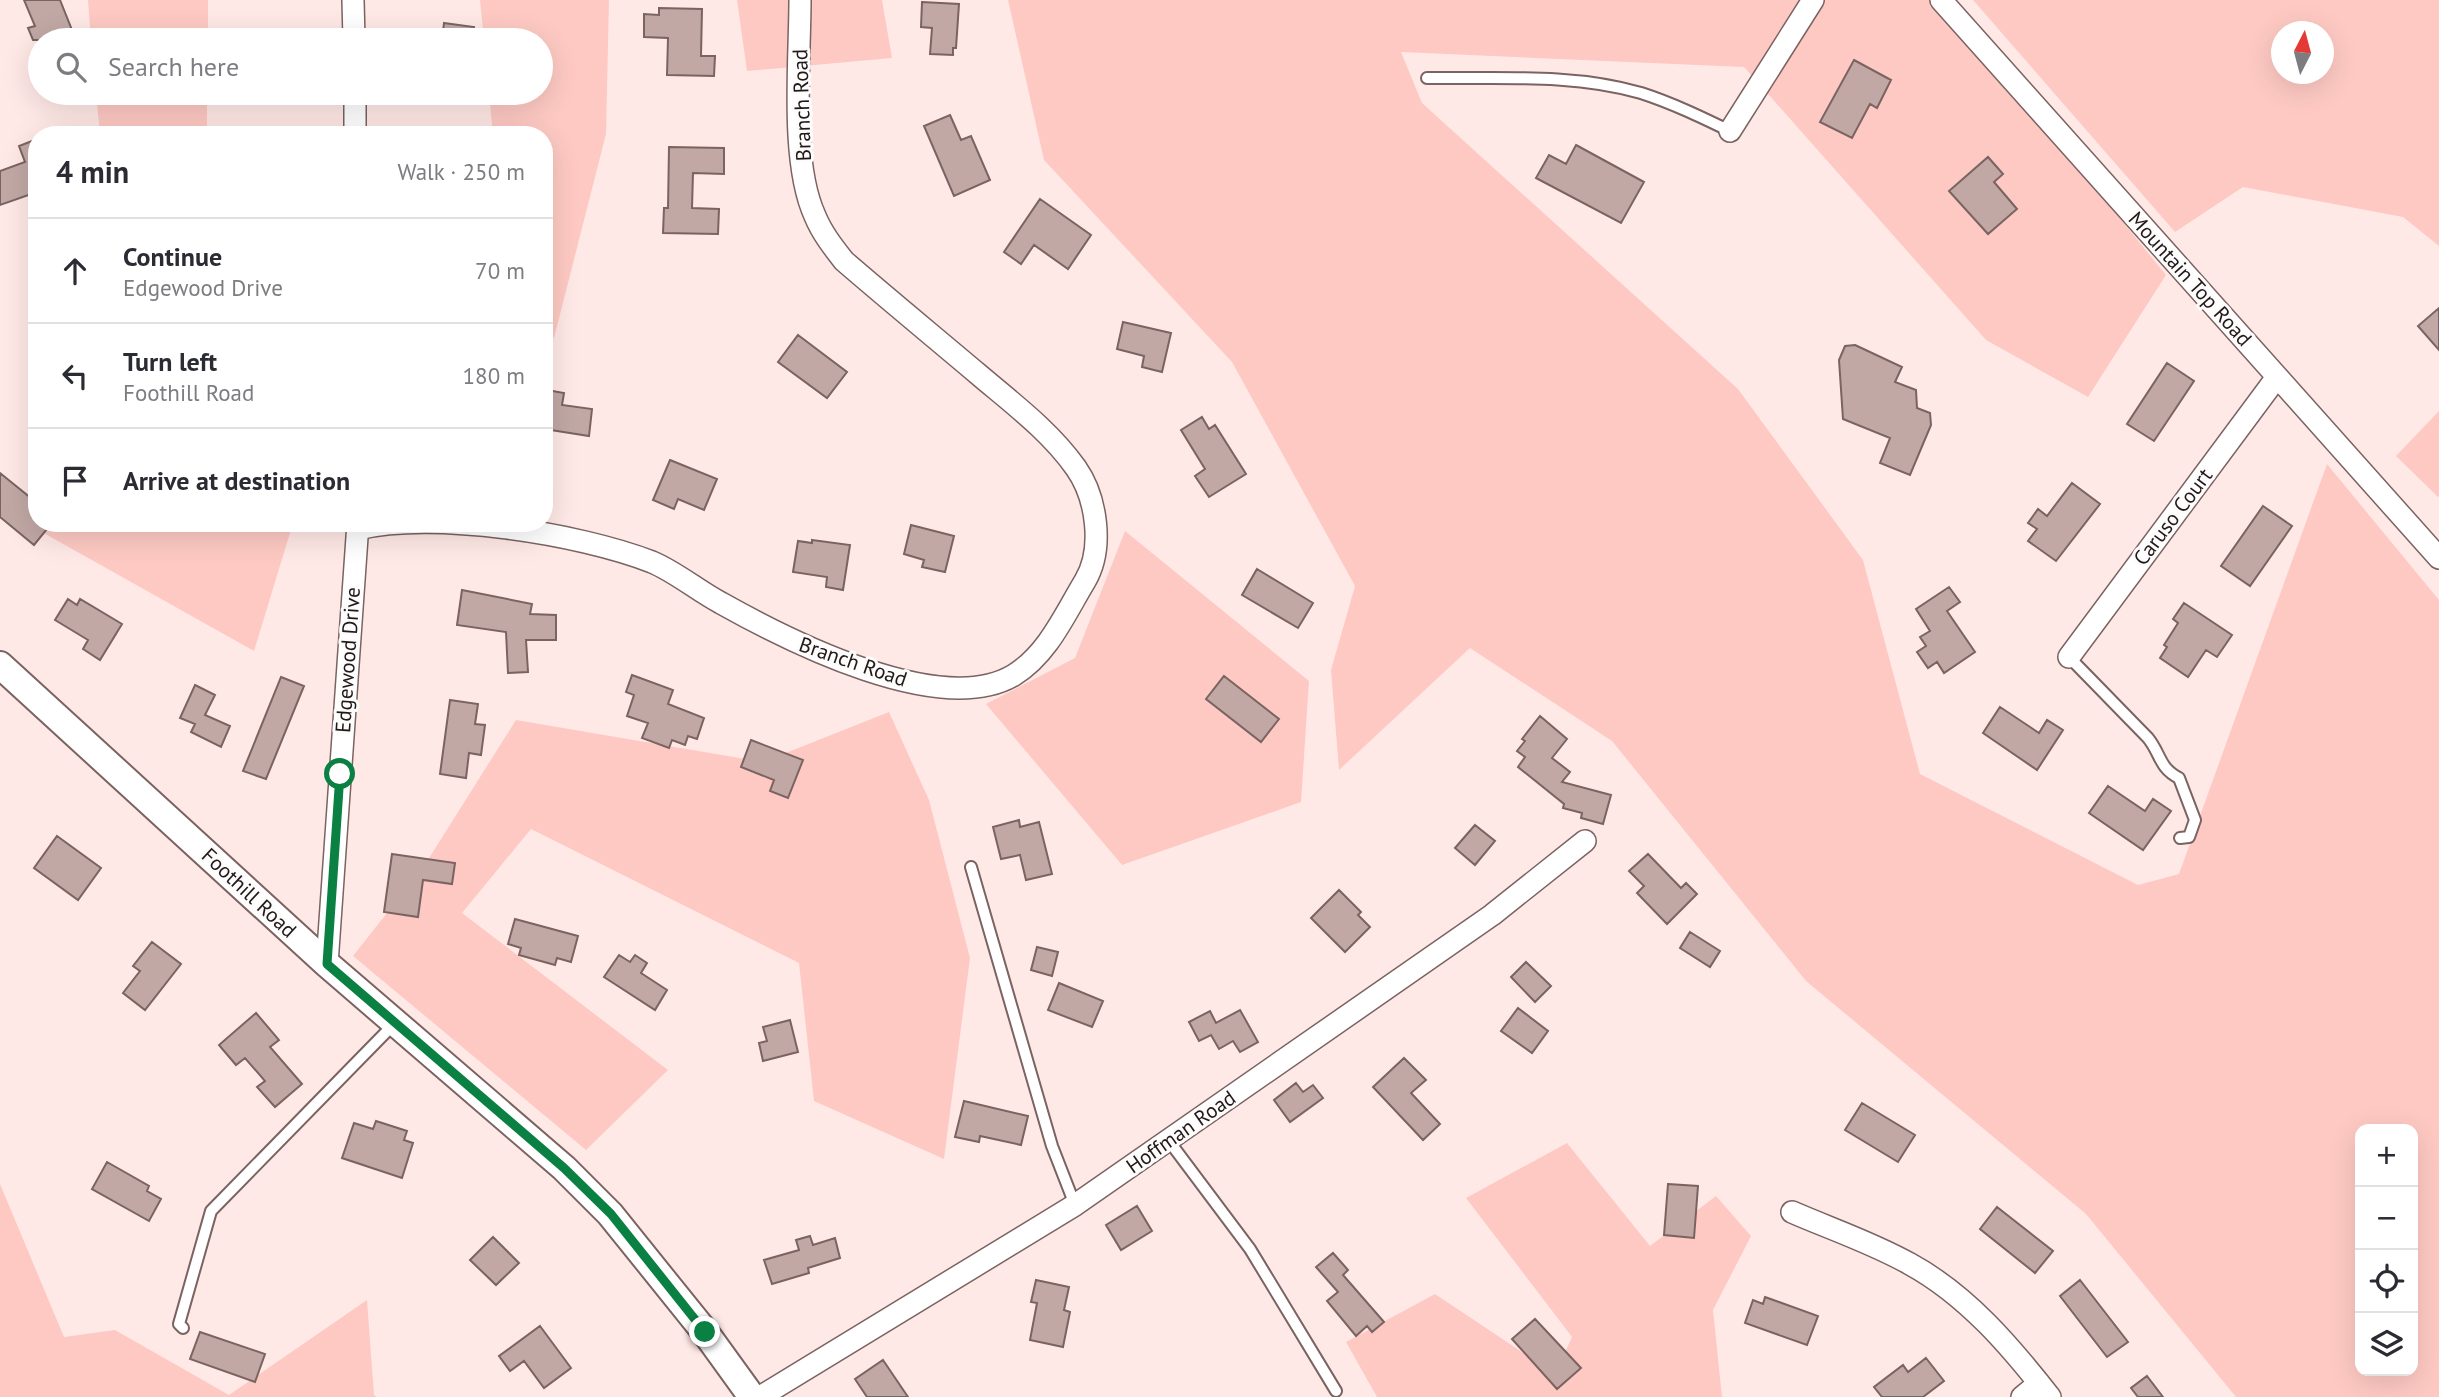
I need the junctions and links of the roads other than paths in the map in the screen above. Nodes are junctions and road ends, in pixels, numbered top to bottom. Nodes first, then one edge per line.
1 (354, 0) edge
2 (800, 0) edge
3 (1813, 0) edge
4 (1941, 0) edge
5 (354, 28) edge
6 (1427, 78) dead end
7 (355, 105) edge
8 (355, 126) edge
9 (1730, 131) joint
10 (2277, 377) junction
11 (357, 532) edge
12 (516, 532) edge
13 (2439, 558) edge
14 (2069, 657) joint
15 (0, 665) edge
16 (2180, 838) dead end
17 (1585, 841) dead end
18 (971, 867) dead end
19 (327, 964) junction
20 (395, 1023) junction
21 (1169, 1141) junction
22 (1075, 1205) junction
23 (1792, 1212) dead end
24 (183, 1328) dead end
25 (2045, 1390) edge
26 (1336, 1391) dead end
27 (752, 1397) edge
28 (760, 1397) edge
29 (2022, 1397) edge

1 - 5 street
2 - 12 street, Branch Road
3 - 9 street
4 - 10 street, Mountain Top Road
6 - 9 lane
7 - 8 street
10 - 13 street, Mountain Top Road
10 - 14 street, Caruso Court
11 - 19 street, Edgewood Drive
14 - 16 lane
15 - 19 street, Foothill Road
17 - 21 street, Hoffman Road
18 - 22 lane
19 - 20 street, Foothill Road
20 - 24 lane
20 - 27 street, Foothill Road
21 - 22 street, Hoffman Road
21 - 26 lane
22 - 28 street, Hoffman Road
23 - 25 street
25 - 29 street

